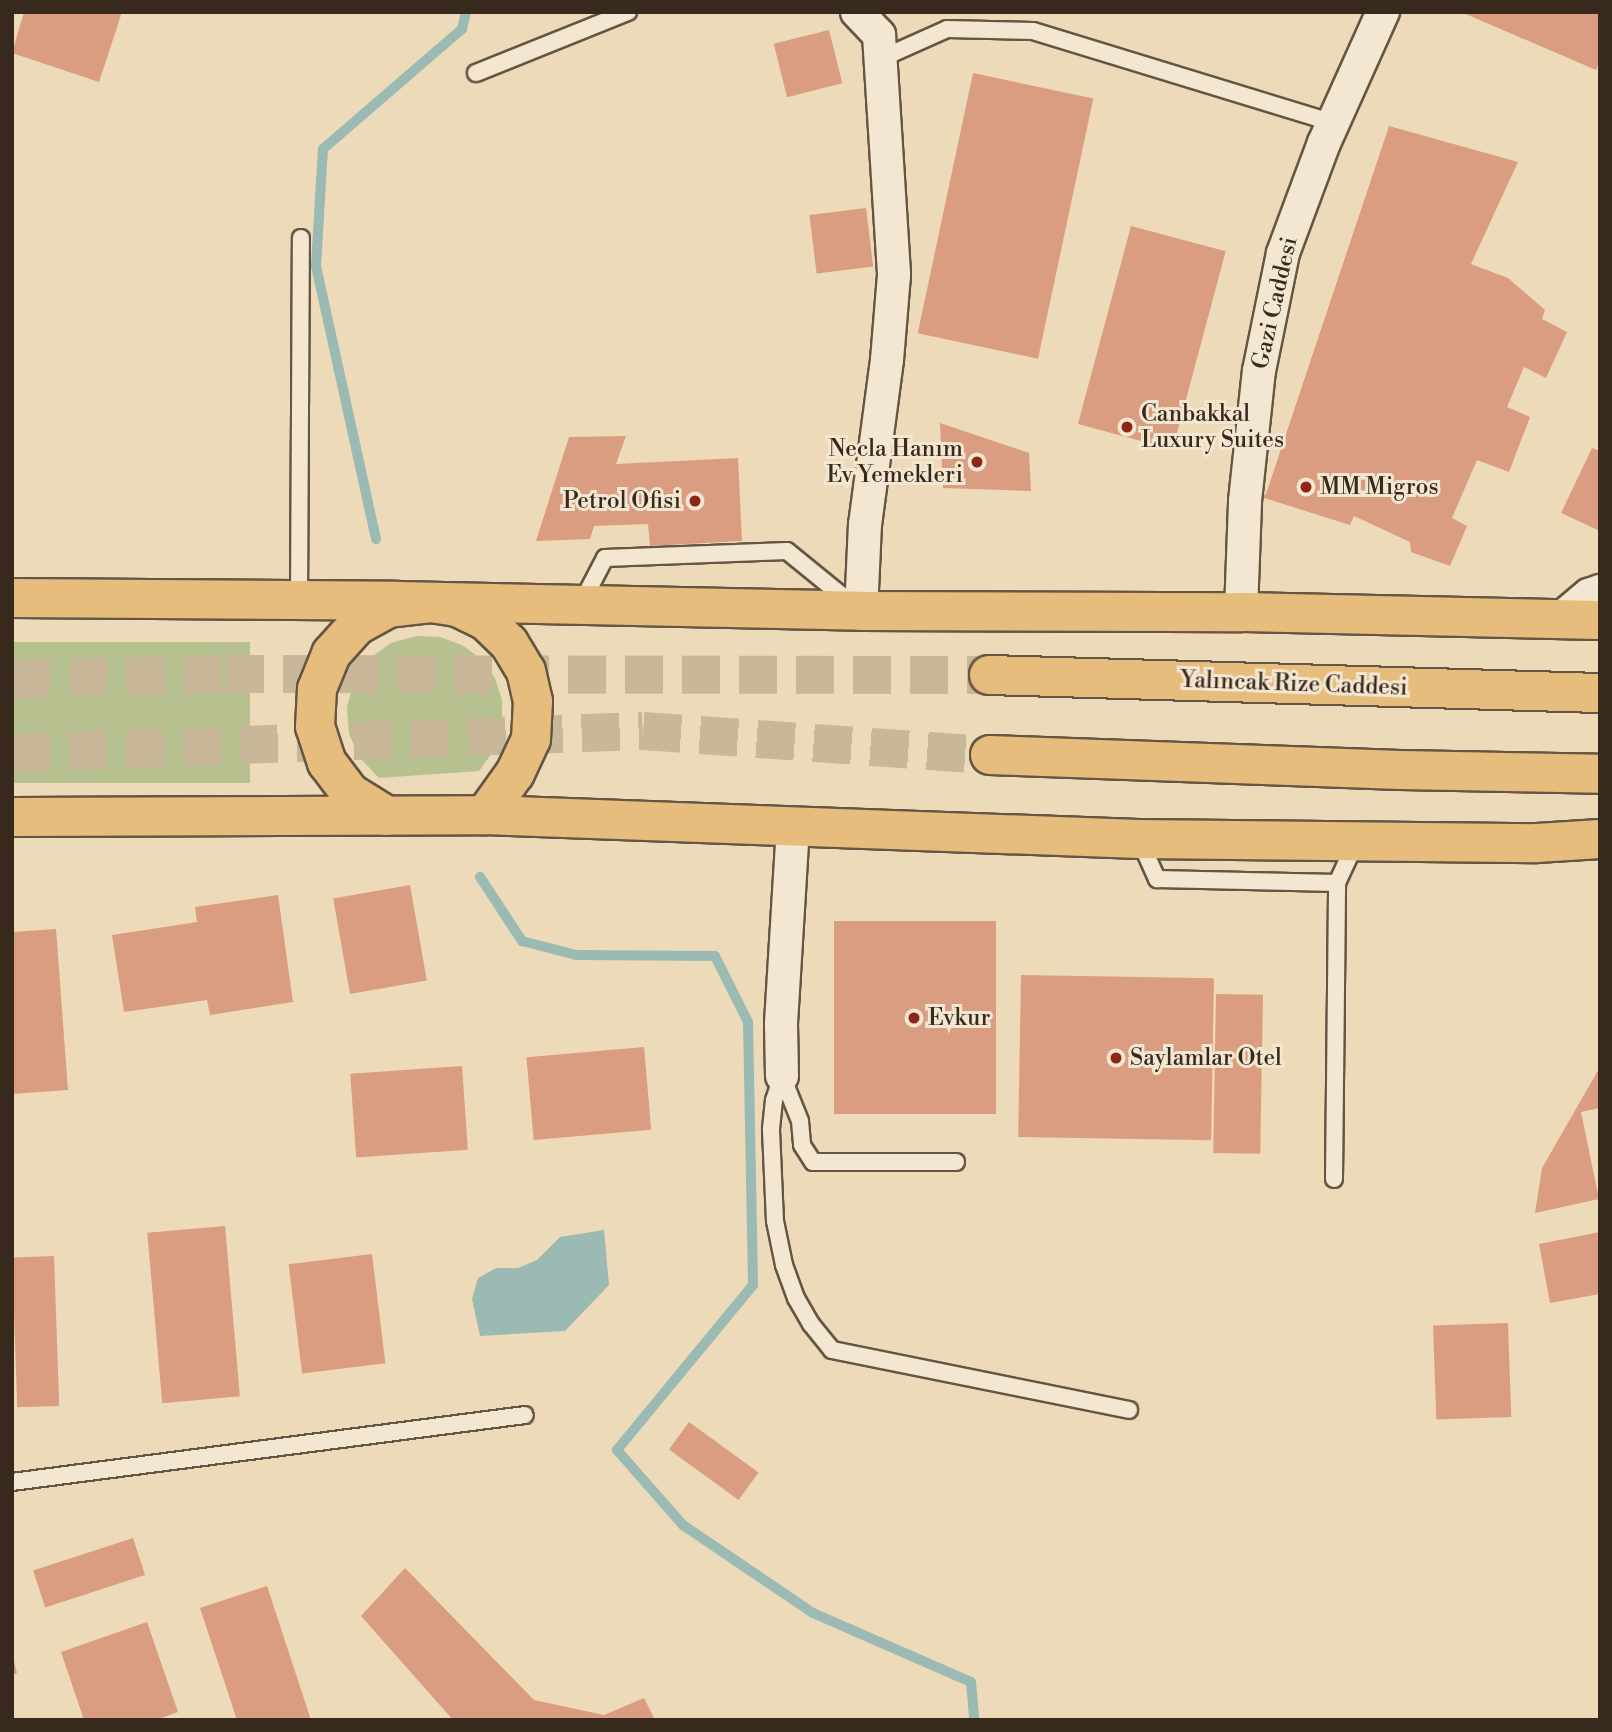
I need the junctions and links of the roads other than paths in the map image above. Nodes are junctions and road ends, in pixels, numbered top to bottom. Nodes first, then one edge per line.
1 (628, 12) edge
2 (857, 12) edge
3 (1382, 12) edge
4 (880, 59) junction
5 (475, 73) dead end
6 (1334, 123) junction
7 (301, 238) dead end
8 (1600, 591) edge
9 (12, 598) edge
10 (299, 601) junction
11 (431, 603) junction
12 (581, 605) junction
13 (861, 611) junction
14 (1241, 612) junction
15 (1560, 619) junction
16 (1600, 620) edge
17 (989, 675) tunnel mouth
18 (1600, 692) edge
19 (990, 755) tunnel mouth
20 (1600, 774) edge
21 (485, 815) junction
22 (387, 816) junction
23 (12, 817) edge
24 (793, 826) junction
25 (1139, 839) junction
26 (1600, 839) edge
27 (1357, 840) junction
28 (1537, 843) junction
29 (1600, 849) edge
30 (1337, 883) junction
31 (782, 1076) junction
32 (956, 1162) dead end
33 (1335, 1179) dead end
34 (1129, 1410) dead end
35 (525, 1415) dead end
36 (12, 1482) edge

1 - 5 lane
2 - 4 street
3 - 6 street, Gazi Caddesi
4 - 6 lane
4 - 13 street
6 - 14 street, Gazi Caddesi
7 - 10 lane
8 - 15 street
9 - 10 highway
10 - 11 highway
11 - 12 highway
11 - 21 highway
11 - 22 highway
12 - 13 highway
12 - 13 lane
13 - 14 highway
14 - 15 highway
15 - 16 highway
17 - 18 highway, Yalıncak Rize Caddesi
19 - 20 highway
21 - 22 highway
21 - 24 highway
22 - 23 highway
24 - 25 highway
24 - 31 street
25 - 27 highway
25 - 30 lane
26 - 28 highway
27 - 28 highway
27 - 30 lane
28 - 29 lane
30 - 33 lane
31 - 32 lane
31 - 34 lane
35 - 36 lane

